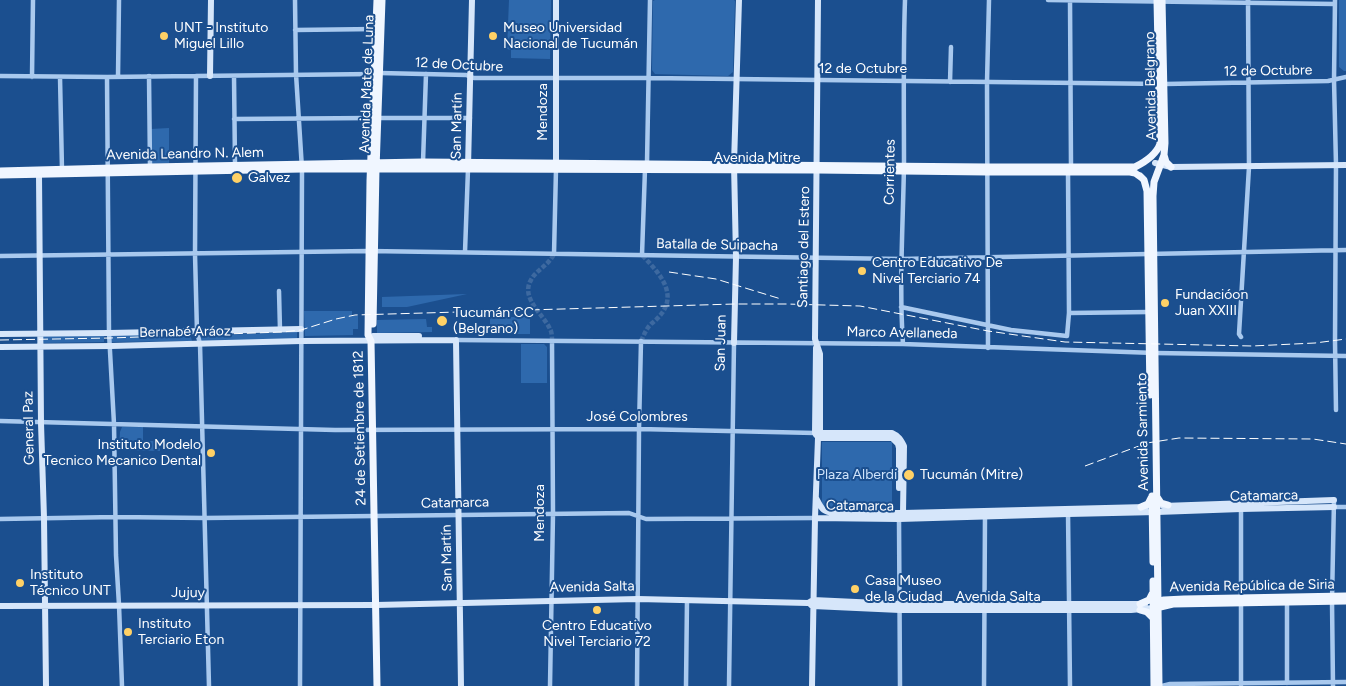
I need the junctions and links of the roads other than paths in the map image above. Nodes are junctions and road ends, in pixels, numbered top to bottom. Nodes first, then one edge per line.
1 (33, 0) edge
2 (119, 0) edge
3 (211, 0) edge
4 (295, 0) edge
5 (377, 0) edge
6 (382, 0) edge
7 (472, 0) edge
8 (556, 0) edge
9 (650, 0) edge
10 (739, 0) edge
11 (818, 0) edge
12 (904, 0) edge
13 (989, 0) edge
14 (1048, 0) edge
15 (1070, 0) edge
16 (1160, 1) edge
17 (1248, 1) edge
18 (1335, 2) edge
19 (376, 29) junction
20 (295, 30) junction
21 (951, 46) dead end
22 (296, 74) junction
23 (377, 74) junction
24 (426, 74) junction
25 (0, 76) edge
26 (32, 76) junction
27 (60, 76) junction
28 (149, 76) junction
29 (196, 76) junction
30 (210, 76) junction
31 (234, 76) junction
32 (107, 77) junction
33 (118, 77) junction
34 (470, 77) junction
35 (1346, 77) edge
36 (555, 78) junction
37 (648, 78) junction
38 (736, 80) junction
39 (818, 80) junction
40 (1334, 80) junction
41 (903, 81) junction
42 (950, 82) junction
43 (987, 82) junction
44 (1248, 82) junction
45 (1071, 84) junction
46 (1162, 84) junction
47 (298, 118) junction
48 (375, 118) junction
49 (424, 118) junction
50 (470, 118) junction
51 (234, 119) junction
52 (377, 145) junction
53 (371, 150) junction
54 (1164, 155) junction
55 (423, 162) junction
56 (1143, 163) junction
57 (235, 165) junction
58 (468, 165) junction
59 (1336, 165) junction
60 (1346, 165) edge
61 (150, 166) junction
62 (359, 166) junction
63 (373, 166) junction
64 (390, 166) junction
65 (556, 166) junction
66 (646, 166) junction
67 (1158, 166) junction
68 (301, 167) junction
69 (734, 167) junction
70 (1171, 167) junction
71 (1249, 167) junction
72 (818, 168) junction
73 (903, 168) junction
74 (195, 169) junction
75 (0, 170) edge
76 (108, 170) junction
77 (987, 170) junction
78 (1069, 170) junction
79 (62, 171) junction
80 (39, 172) junction
81 (0, 176) edge
82 (1155, 178) junction
83 (1143, 179) junction
84 (372, 181) junction
85 (1336, 250) junction
86 (1346, 250) edge
87 (371, 251) junction
88 (302, 252) junction
89 (465, 252) junction
90 (1244, 253) junction
91 (195, 254) junction
92 (554, 254) junction
93 (1151, 254) junction
94 (109, 255) junction
95 (642, 255) junction
96 (1068, 255) junction
97 (0, 256) edge
98 (39, 256) junction
99 (736, 257) junction
100 (988, 257) junction
101 (816, 258) junction
102 (901, 259) junction
103 (279, 291) dead end
104 (901, 307) junction
105 (1149, 312) junction
106 (1069, 313) junction
107 (988, 326) junction
108 (301, 329) junction
109 (280, 330) junction
110 (197, 332) junction
111 (40, 333) junction
112 (110, 333) junction
113 (0, 334) edge
114 (1241, 337) dead end
115 (372, 338) junction
116 (456, 340) junction
117 (552, 340) junction
118 (302, 341) junction
119 (641, 341) junction
120 (734, 343) junction
121 (200, 344) junction
122 (817, 344) junction
123 (903, 344) junction
124 (40, 346) junction
125 (111, 346) junction
126 (0, 347) edge
127 (988, 348) junction
128 (1152, 353) junction
129 (1335, 356) junction
130 (1346, 356) edge
131 (1336, 410) dead end
132 (0, 422) edge
133 (41, 423) junction
134 (114, 424) junction
135 (203, 426) junction
136 (300, 429) junction
137 (372, 429) junction
138 (639, 429) junction
139 (458, 430) junction
140 (553, 430) junction
141 (732, 431) junction
142 (817, 435) junction
143 (1154, 493) junction
144 (816, 497) junction
145 (1334, 500) joint
146 (1168, 505) junction
147 (1241, 505) junction
148 (1141, 507) junction
149 (1334, 507) junction
150 (1346, 507) edge
151 (1154, 509) junction
152 (1068, 511) junction
153 (553, 514) junction
154 (985, 514) junction
155 (901, 515) junction
156 (116, 516) junction
157 (300, 516) junction
158 (374, 516) junction
159 (459, 516) junction
160 (638, 516) junction
161 (44, 518) junction
162 (205, 518) junction
163 (814, 518) junction
164 (0, 519) edge
165 (732, 519) junction
166 (1156, 588) junction
167 (1346, 596) edge
168 (1332, 598) junction
169 (638, 599) junction
170 (552, 600) junction
171 (686, 600) junction
172 (731, 600) junction
173 (1241, 600) junction
174 (1346, 601) edge
175 (461, 602) junction
176 (1174, 602) junction
177 (1287, 602) junction
178 (811, 603) junction
179 (45, 605) junction
180 (120, 605) junction
181 (301, 605) junction
182 (376, 605) junction
183 (1156, 605) junction
184 (0, 606) edge
185 (207, 606) junction
186 (985, 606) junction
187 (1070, 606) junction
188 (900, 607) junction
189 (1140, 607) junction
190 (1156, 618) junction
191 (1346, 682) edge
192 (1287, 683) junction
193 (1333, 684) edge
194 (1241, 685) edge
195 (46, 686) edge
196 (122, 686) edge
197 (208, 686) edge
198 (300, 686) edge
199 (377, 686) edge
200 (461, 686) edge
201 (550, 686) edge
202 (637, 686) edge
203 (686, 686) edge
204 (729, 686) edge
205 (812, 686) edge
206 (900, 686) edge
207 (984, 686) edge
208 (1070, 686) edge
209 (1154, 686) edge
210 (1160, 686) edge

1 - 26 street
2 - 33 street
3 - 30 street
4 - 20 street
5 - 19 main road, Avenida Mate de Luna
6 - 23 main road, Avenida Mate de Luna
7 - 34 street, San Martín
8 - 36 street, Mendoza
9 - 37 street
10 - 38 street, San Juan
11 - 39 street, Santiago del Estero
12 - 41 street, Corrientes
13 - 43 street
14 - 15 street
15 - 16 street
15 - 45 street
16 - 17 street
16 - 46 main road, Avenida Belgrano
17 - 18 street
17 - 44 street
18 - 40 street
19 - 20 street
19 - 23 main road, Avenida Mate de Luna
20 - 22 street
21 - 42 street
22 - 23 street, 12 de Octubre
22 - 31 street, 12 de Octubre
22 - 47 street
23 - 24 street, 12 de Octubre
23 - 48 main road, Avenida Mate de Luna
24 - 34 street, 12 de Octubre
24 - 49 street
25 - 26 street, 12 de Octubre
26 - 27 street, 12 de Octubre
27 - 32 street, 12 de Octubre
27 - 79 street
28 - 29 street, 12 de Octubre
28 - 33 street, 12 de Octubre
28 - 61 street
29 - 30 street, 12 de Octubre
29 - 74 street
30 - 31 street, 12 de Octubre
31 - 51 street
32 - 33 street, 12 de Octubre
32 - 76 street
34 - 36 street, 12 de Octubre
34 - 50 street, San Martín
35 - 40 street, 12 de Octubre
36 - 37 street, 12 de Octubre
36 - 65 street, Mendoza
37 - 38 street, 12 de Octubre
37 - 66 street
38 - 39 street, 12 de Octubre
38 - 69 street, San Juan
39 - 41 street, 12 de Octubre
39 - 72 street, Santiago del Estero
40 - 44 street, 12 de Octubre
40 - 59 street
41 - 42 street, 12 de Octubre
41 - 73 street, Corrientes
42 - 43 street, 12 de Octubre
43 - 45 street, 12 de Octubre
43 - 77 street
44 - 46 street, 12 de Octubre
44 - 71 street
45 - 46 street, 12 de Octubre
45 - 78 street
46 - 54 main road, Avenida Belgrano
46 - 56 main road, Avenida Belgrano
47 - 48 street
47 - 51 street
47 - 68 street
48 - 49 street
48 - 52 main road, Avenida Mate de Luna
48 - 53 main road, Avenida Mate de Luna
49 - 50 street
49 - 55 street
50 - 58 street, San Martín
51 - 57 street
52 - 63 main road, Avenida Mate de Luna
52 - 64 main road
53 - 62 main road
53 - 63 main road, Avenida Mate de Luna
54 - 67 main road, Avenida Belgrano
54 - 70 main road
55 - 58 main road, Avenida Mitre
55 - 64 main road, Avenida Mitre
56 - 67 main road
56 - 78 main road, Avenida Mitre
56 - 83 main road
57 - 68 main road, Avenida Leandro N. Alem
57 - 74 main road, Avenida Leandro N. Alem
58 - 64 main road, Avenida Mitre
58 - 65 main road, Avenida Mitre
58 - 89 street, San Martín
59 - 60 street
59 - 71 street
59 - 85 street
61 - 74 main road, Avenida Leandro N. Alem
61 - 76 main road, Avenida Leandro N. Alem
62 - 63 main road, Avenida Leandro N. Alem
62 - 68 main road, Avenida Leandro N. Alem
62 - 84 main road
63 - 64 main road, Avenida Mitre
63 - 84 main road, 24 de Setiembre de 1812
64 - 84 main road
65 - 66 main road, Avenida Mitre
65 - 92 street, Mendoza
66 - 69 main road, Avenida Mitre
66 - 95 street
67 - 70 street
67 - 82 main road
68 - 74 main road, Avenida Leandro N. Alem
68 - 88 street
69 - 72 main road, Avenida Mitre
69 - 99 street, San Juan
70 - 71 street
71 - 90 street
72 - 73 main road, Avenida Mitre
72 - 101 street, Santiago del Estero
73 - 77 main road, Avenida Mitre
73 - 102 street, Corrientes
74 - 76 main road, Avenida Leandro N. Alem
74 - 91 street
75 - 80 main road, Avenida Leandro N. Alem
76 - 79 main road, Avenida Leandro N. Alem
76 - 94 street
77 - 78 main road, Avenida Mitre
77 - 100 street
78 - 83 main road, Avenida Mitre
78 - 96 street
79 - 80 main road, Avenida Leandro N. Alem
80 - 81 main road, Avenida Leandro N. Alem
80 - 98 street, General Paz
82 - 83 main road
82 - 93 main road, Avenida Sarmiento
83 - 93 main road, Avenida Sarmiento
84 - 87 main road, 24 de Setiembre de 1812
85 - 86 street, Batalla de Suipacha
85 - 90 street, Batalla de Suipacha
85 - 129 street
87 - 88 street, Batalla de Suipacha
87 - 89 street, Batalla de Suipacha
87 - 115 main road, 24 de Setiembre de 1812
88 - 91 street, Batalla de Suipacha
88 - 108 street
89 - 92 street, Batalla de Suipacha
90 - 93 street, Batalla de Suipacha
90 - 114 street
91 - 94 street, Batalla de Suipacha
91 - 110 street
92 - 95 street, Batalla de Suipacha
93 - 96 street, Batalla de Suipacha
93 - 105 main road, Avenida Sarmiento
93 - 128 main road, Avenida Sarmiento
94 - 98 street, Batalla de Suipacha
94 - 112 street
95 - 99 street, Batalla de Suipacha
96 - 100 street, Batalla de Suipacha
96 - 106 street
97 - 98 street, Batalla de Suipacha
98 - 111 street, General Paz
99 - 101 street, Batalla de Suipacha
99 - 120 street, San Juan
100 - 102 street, Batalla de Suipacha
100 - 107 street
101 - 102 street, Batalla de Suipacha
101 - 122 street, Santiago del Estero
102 - 104 street, Corrientes
103 - 109 street
104 - 107 street
104 - 123 street, Corrientes
105 - 106 street
105 - 128 main road, Avenida Sarmiento
106 - 107 street
107 - 127 street
108 - 109 street, Bernabé Aráoz
108 - 118 street
109 - 110 street, Bernabé Aráoz
110 - 112 street, Bernabé Aráoz
110 - 121 street
111 - 112 street, Bernabé Aráoz
111 - 113 street, Bernabé Aráoz
111 - 124 street, General Paz
112 - 125 street
115 - 116 street, Marco Avellaneda
115 - 118 street, Bernabé Aráoz
115 - 137 main road, 24 de Setiembre de 1812
116 - 117 street, Marco Avellaneda
116 - 139 street, San Martín
117 - 119 street, Marco Avellaneda
117 - 140 street, Mendoza
118 - 121 street, Bernabé Aráoz
118 - 136 street
119 - 120 street, Marco Avellaneda
119 - 138 street
120 - 122 street, Marco Avellaneda
120 - 141 street, San Juan
121 - 125 street, Bernabé Aráoz
121 - 135 street
122 - 123 street, Marco Avellaneda
122 - 142 street, Santiago del Estero
123 - 127 street, Marco Avellaneda
124 - 125 street, Bernabé Aráoz
124 - 126 street, Bernabé Aráoz
124 - 133 street, General Paz
125 - 134 street
127 - 128 street, Marco Avellaneda
128 - 129 street, Marco Avellaneda
128 - 143 main road, Avenida Sarmiento
129 - 130 street, Marco Avellaneda
129 - 131 street
132 - 133 street, José Colombres
133 - 134 street, José Colombres
133 - 161 street, General Paz
134 - 135 street, José Colombres
134 - 156 street
135 - 136 street, José Colombres
135 - 162 street
136 - 137 street, José Colombres
136 - 157 street
137 - 139 street, José Colombres
137 - 158 main road, 24 de Setiembre de 1812
138 - 140 street, José Colombres
138 - 141 street, José Colombres
138 - 160 street
139 - 140 street, José Colombres
139 - 159 street, San Martín
140 - 153 street, Mendoza
141 - 142 street, José Colombres
141 - 165 street, San Juan
142 - 144 street, Santiago del Estero
142 - 155 street, José Colombres
143 - 146 main road
143 - 148 main road
143 - 151 main road, Avenida Sarmiento
144 - 155 street, Catamarca
144 - 163 street, Santiago del Estero
145 - 147 street, Catamarca
145 - 149 street
146 - 147 street, Catamarca
146 - 151 street, Catamarca
147 - 149 street, Catamarca
147 - 151 street, Catamarca
147 - 173 street
148 - 151 street, Catamarca
148 - 152 street, Catamarca
149 - 150 street, Catamarca
149 - 168 street
151 - 152 street, Catamarca
151 - 166 main road, Avenida Sarmiento
152 - 154 street, Catamarca
152 - 187 street
153 - 159 street, Catamarca
153 - 160 street, Catamarca
153 - 170 street, Mendoza
154 - 155 street, Catamarca
154 - 186 street
155 - 163 street, Catamarca
155 - 188 street
156 - 161 street, Catamarca
156 - 162 street, Catamarca
156 - 180 street
157 - 158 street, Catamarca
157 - 162 street, Catamarca
157 - 181 street
158 - 159 street, Catamarca
158 - 182 main road, 24 de Setiembre de 1812
159 - 175 street, San Martín
160 - 165 street, Catamarca
160 - 169 street
161 - 164 street, Catamarca
161 - 179 street, General Paz
162 - 185 street
163 - 165 street, Catamarca
163 - 178 street, Santiago del Estero
165 - 172 street, San Juan
166 - 176 main road
166 - 183 main road, Avenida Sarmiento
166 - 189 main road
167 - 168 main road, Avenida República de Siria
168 - 173 main road, Avenida República de Siria
168 - 174 main road, Avenida República de Siria
168 - 177 main road, Avenida República de Siria
168 - 193 street
169 - 170 street, Avenida Salta
169 - 171 street, Avenida Salta
169 - 202 street
170 - 175 street, Avenida Salta
170 - 201 street, Mendoza
171 - 172 street, Avenida Salta
171 - 203 street
172 - 178 street, Avenida Salta
172 - 204 street, San Juan
173 - 176 main road, Avenida República de Siria
173 - 177 main road, Avenida República de Siria
173 - 194 street
175 - 182 street, Avenida Salta
175 - 200 street, San Martín
176 - 183 main road, Avenida República de Siria
176 - 190 main road
177 - 192 street
178 - 188 street, Avenida Salta
178 - 205 street, Santiago del Estero
179 - 180 street, Jujuy
179 - 184 street, Jujuy
179 - 195 street, General Paz
180 - 185 street, Jujuy
180 - 196 street
181 - 182 street, Jujuy
181 - 185 street, Jujuy
181 - 198 street
182 - 199 main road, 24 de Setiembre de 1812
183 - 189 street, Avenida Salta
183 - 190 main road, Avenida Sarmiento
185 - 197 street
186 - 187 street, Avenida Salta
186 - 188 street, Avenida Salta
186 - 207 street
187 - 189 street, Avenida Salta
187 - 208 street
188 - 206 street
189 - 190 main road
190 - 209 main road, Avenida Sarmiento
190 - 210 main road, Avenida Sarmiento
191 - 193 street
192 - 193 street
192 - 194 street
194 - 210 street

